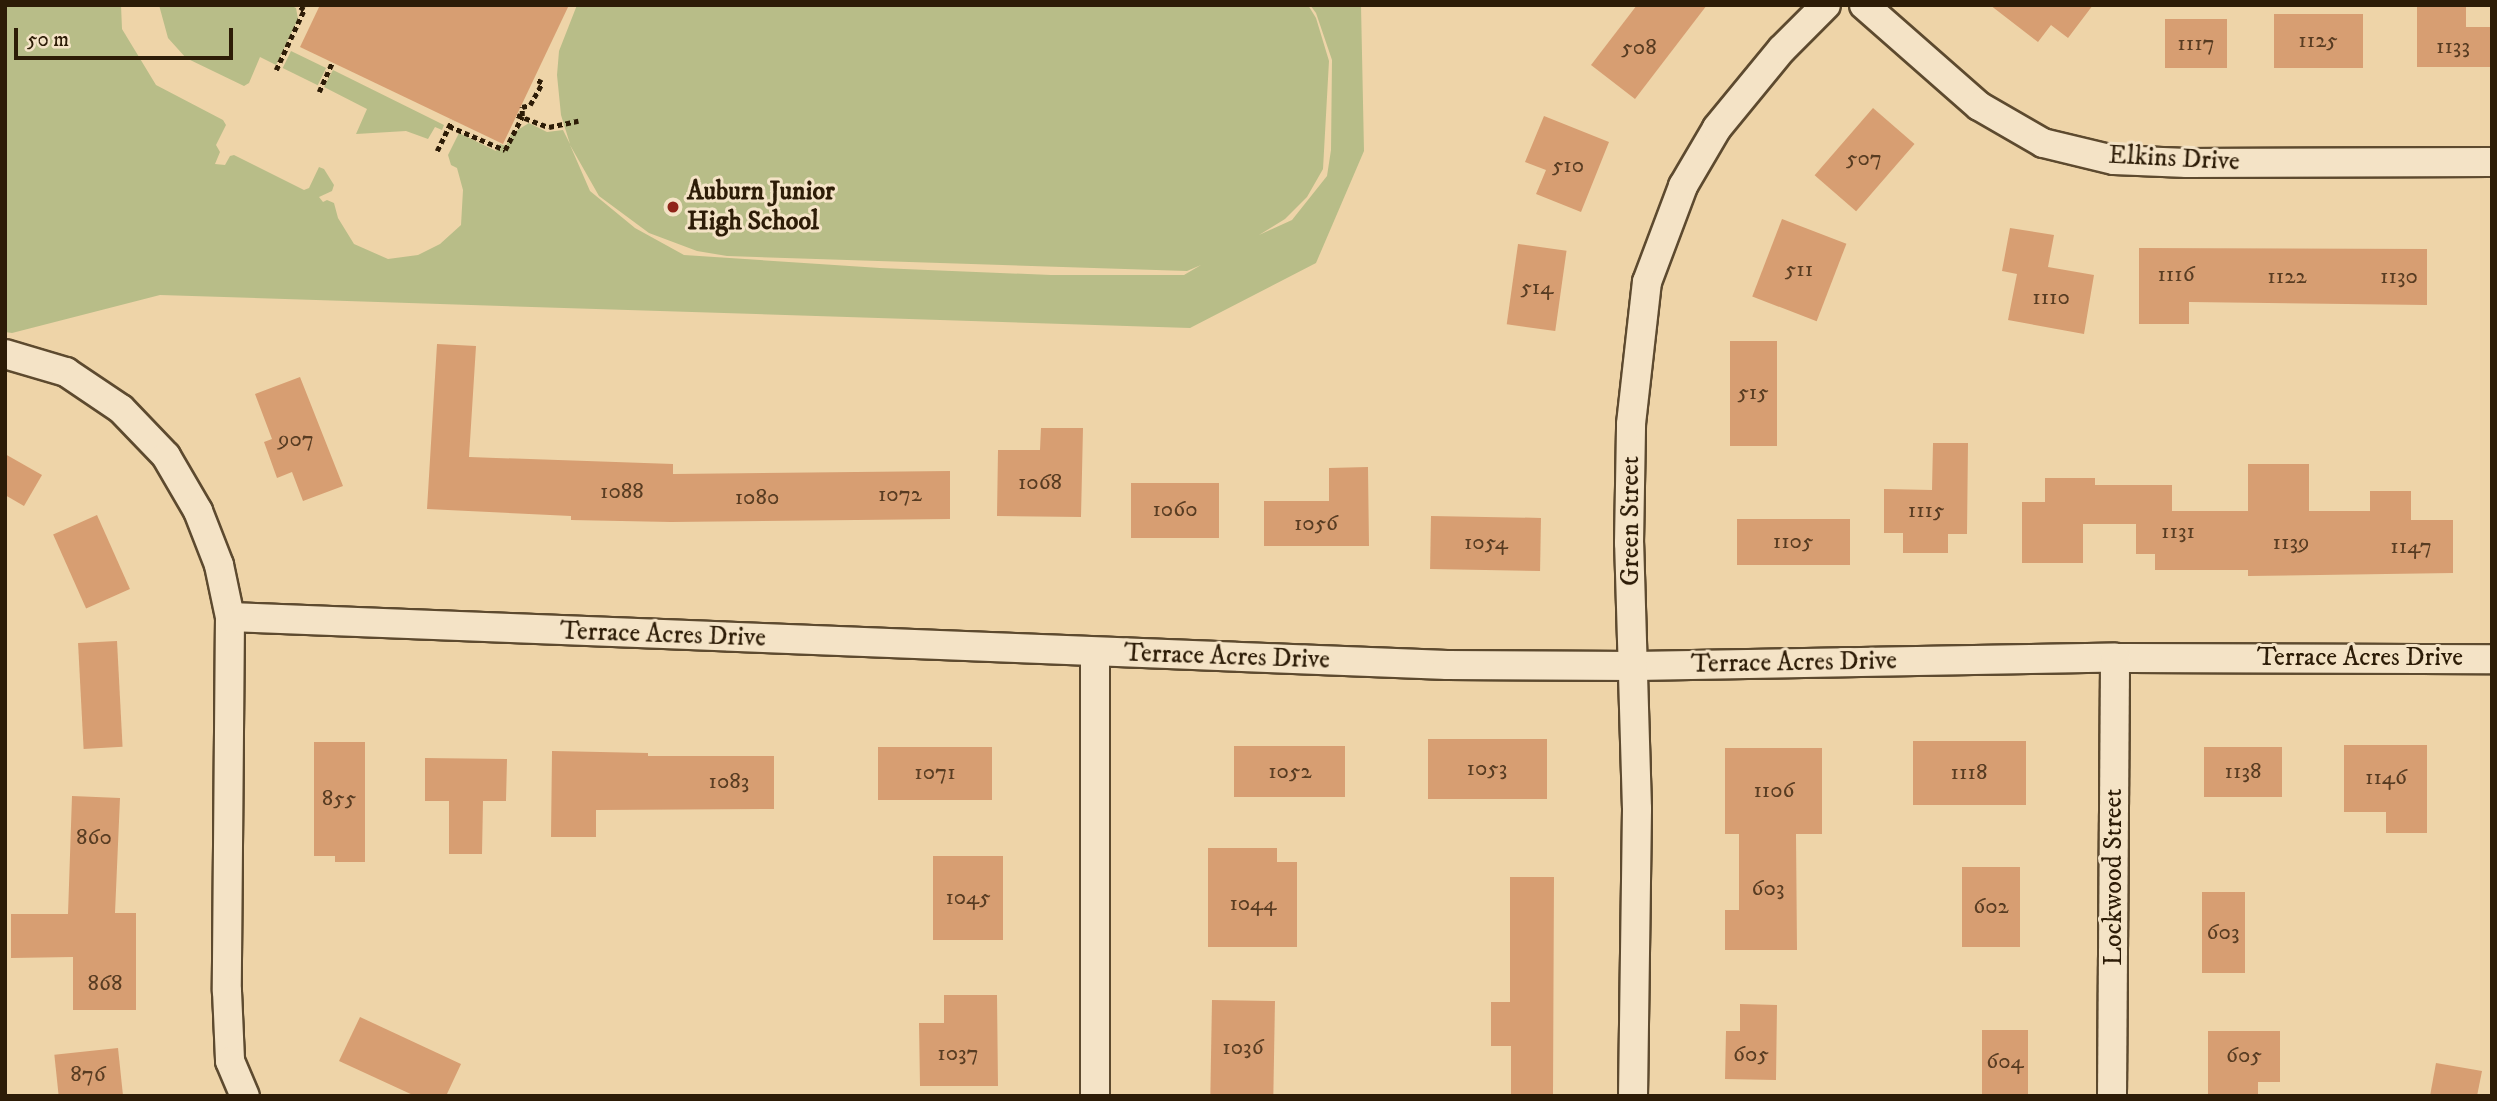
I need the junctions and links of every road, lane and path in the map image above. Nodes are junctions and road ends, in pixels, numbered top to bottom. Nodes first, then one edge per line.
1 (297, 5) edge
2 (1826, 5) edge
3 (1864, 5) edge
4 (332, 63) dead end
5 (276, 71) dead end
6 (536, 80) dead end
7 (319, 92) dead end
8 (519, 115) junction
9 (452, 120) dead end
10 (578, 121) dead end
11 (449, 126) junction
12 (437, 151) dead end
13 (2492, 162) edge
14 (5, 354) edge
15 (230, 617) junction
16 (1096, 653) junction
17 (2115, 657) junction
18 (2492, 659) edge
19 (1635, 666) junction
20 (245, 1096) edge
21 (1095, 1096) edge
22 (1633, 1096) edge
23 (2112, 1096) edge

1 - 5 path
2 - 19 street, Green Street
3 - 13 street, Elkins Drive
4 - 7 path
6 - 8 path
8 - 10 path
8 - 11 path
9 - 11 path
11 - 12 path
14 - 15 street
15 - 16 street, Terrace Acres Drive
15 - 20 street
16 - 19 street, Terrace Acres Drive
16 - 21 street, Terrace Acres Drive
17 - 18 street, Terrace Acres Drive
17 - 19 street, Terrace Acres Drive
17 - 23 street, Lockwood Street
19 - 22 street, Green Street

